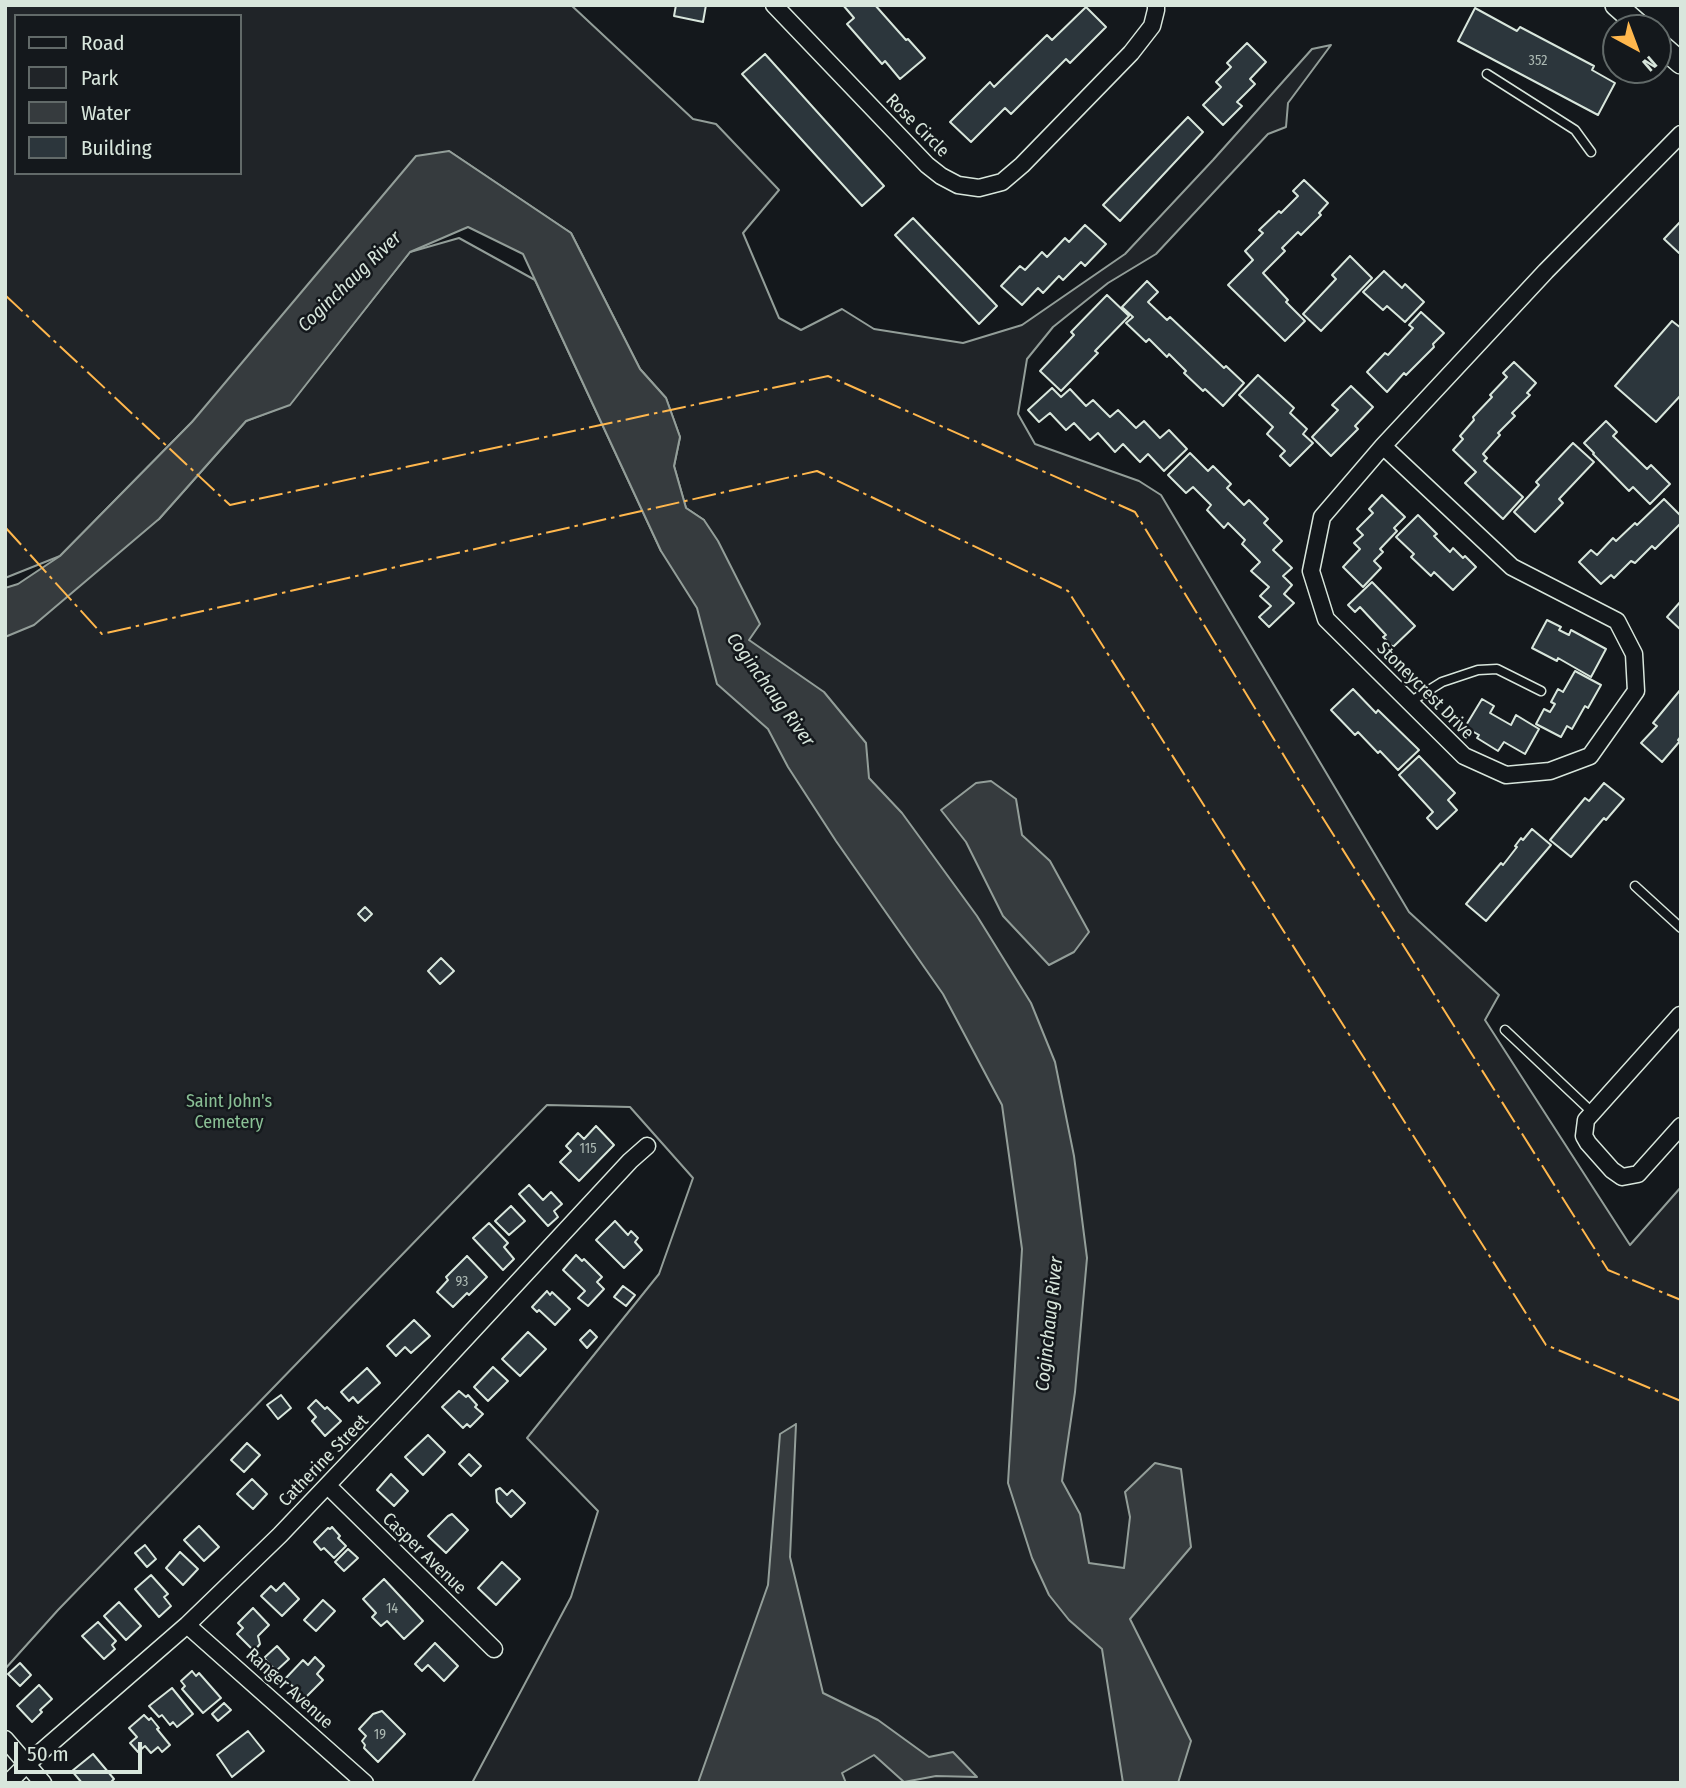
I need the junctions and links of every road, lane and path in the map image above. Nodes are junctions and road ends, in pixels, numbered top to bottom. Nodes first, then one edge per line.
1 (774, 5) edge
2 (1156, 5) edge
3 (1487, 74) dead end
4 (1681, 134) edge
5 (1591, 152) dead end
6 (1382, 446) junction
7 (1541, 691) dead end
8 (1410, 702) junction
9 (1635, 886) dead end
10 (1681, 928) edge
11 (1681, 1015) edge
12 (1505, 1030) dead end
13 (1592, 1113) junction
14 (1681, 1126) edge
15 (647, 1146) dead end
16 (328, 1486) junction
17 (187, 1625) junction
18 (494, 1649) dead end
19 (5, 1739) edge
20 (27, 1764) junction
21 (8, 1783) edge
22 (43, 1783) edge
23 (365, 1783) edge

1 - 2 street, Rose Circle
3 - 5 lane
4 - 6 street, Stoneycrest Drive
6 - 8 street, Stoneycrest Drive
6 - 8 street, Stoneycrest Drive
7 - 8 lane
9 - 10 lane
11 - 13 street
12 - 13 lane
13 - 14 street
15 - 16 street, Catherine Street
16 - 17 street, Catherine Street
16 - 18 street, Casper Avenue
17 - 20 street, Catherine Street
17 - 23 street, Ranger Avenue
19 - 20 street
20 - 21 street, Catherine Street
20 - 22 street

